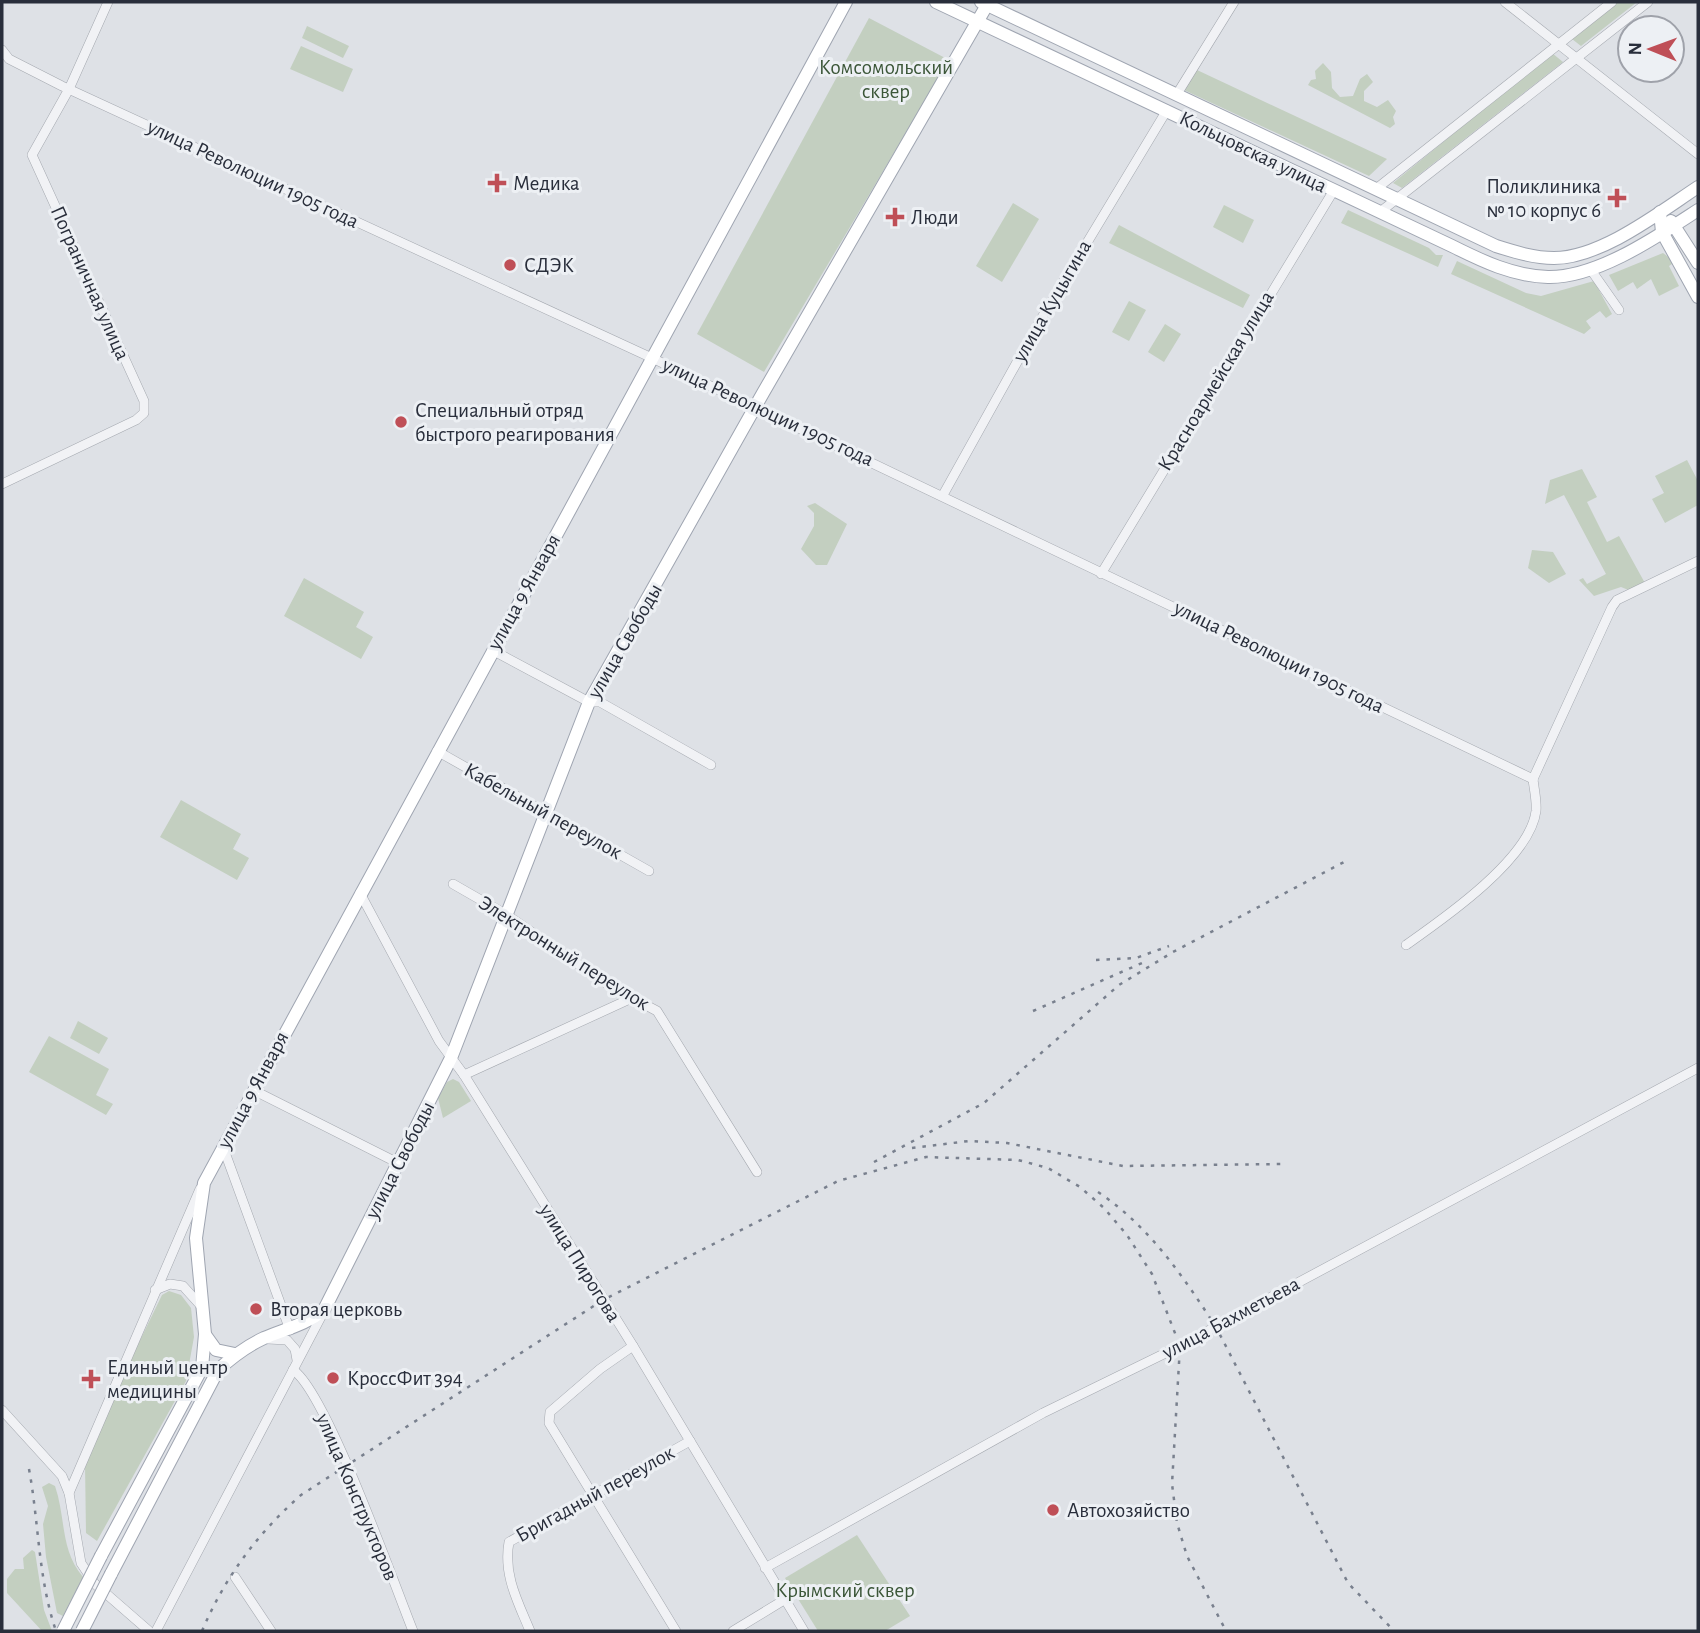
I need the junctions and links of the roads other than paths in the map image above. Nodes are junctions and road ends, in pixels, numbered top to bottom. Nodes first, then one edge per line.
1 (108, 2) edge
2 (846, 2) edge
3 (936, 2) edge
4 (1234, 2) edge
5 (1505, 2) edge
6 (1612, 2) edge
7 (1648, 2) edge
8 (985, 3) edge
9 (840, 8) edge
10 (978, 21) junction
11 (1558, 44) junction
12 (2, 50) edge
13 (1575, 58) junction
14 (69, 89) junction
15 (1177, 94) junction
16 (1167, 110) junction
17 (1698, 154) edge
18 (1698, 187) edge
19 (1334, 190) junction
20 (1377, 190) junction
21 (1396, 199) junction
22 (1698, 210) edge
23 (1380, 212) junction
24 (1660, 212) junction
25 (1676, 225) junction
26 (1662, 232) junction
27 (1698, 263) edge
28 (1591, 270) junction
29 (1698, 297) edge
30 (1619, 310) dead end
31 (652, 358) junction
32 (755, 409) junction
33 (2, 484) edge
34 (943, 495) junction
35 (1698, 561) edge
36 (1101, 573) junction
37 (492, 650) junction
38 (589, 702) junction
39 (437, 751) junction
40 (711, 765) dead end
41 (1533, 779) junction
42 (547, 813) junction
43 (649, 871) dead end
44 (453, 884) dead end
45 (360, 893) junction
46 (507, 915) junction
47 (1406, 945) dead end
48 (632, 998) junction
49 (452, 1058) junction
50 (1698, 1068) edge
51 (464, 1075) junction
52 (253, 1090) junction
53 (223, 1147) junction
54 (398, 1163) junction
55 (757, 1172) dead end
56 (204, 1183) junction
57 (155, 1290) junction
58 (202, 1307) junction
59 (324, 1310) junction
60 (290, 1330) junction
61 (205, 1334) junction
62 (264, 1338) junction
63 (633, 1346) junction
64 (235, 1354) junction
65 (295, 1366) junction
66 (2, 1410) edge
67 (690, 1441) junction
68 (69, 1493) junction
69 (593, 1497) junction
70 (765, 1568) junction
71 (235, 1577) dead end
72 (784, 1600) junction
73 (63, 1631) edge
74 (82, 1631) edge
75 (149, 1631) edge
76 (156, 1631) edge
77 (271, 1631) edge
78 (413, 1631) edge
79 (530, 1631) edge
80 (676, 1631) edge
81 (733, 1631) edge
82 (804, 1631) edge

1 - 14 street
2 - 9 main road, улица 9 Января
3 - 10 main road, Кольцовская улица
4 - 15 street
5 - 11 street
6 - 11 street
7 - 13 street
8 - 10 main road, улица Свободы
8 - 15 main road, Кольцовская улица
9 - 31 main road, улица 9 Января
10 - 16 main road, Кольцовская улица
10 - 32 main road, улица Свободы
11 - 13 street
11 - 20 street
12 - 14 street, улица Революции 1905 года
13 - 17 street
13 - 21 street
14 - 31 street, улица Революции 1905 года
14 - 33 street, Пограничная улица
15 - 20 main road, Кольцовская улица
16 - 19 main road, Кольцовская улица
16 - 34 street, улица Куцыгина
18 - 24 main road, Кольцовская улица
19 - 23 main road, Кольцовская улица
19 - 36 street, Красноармейская улица
20 - 21 main road, Кольцовская улица
21 - 23 street
21 - 24 main road, Кольцовская улица
22 - 25 main road, Кольцовская улица
23 - 28 main road, Кольцовская улица
24 - 25 main road
24 - 26 main road
25 - 26 main road, Кольцовская улица
25 - 27 main road
26 - 28 main road, Кольцовская улица
26 - 29 main road
28 - 30 street
31 - 32 street, улица Революции 1905 года
31 - 37 main road, улица 9 Января
32 - 34 street, улица Революции 1905 года
32 - 38 main road, улица Свободы
34 - 36 street, улица Революции 1905 года
35 - 41 street
36 - 41 street, улица Революции 1905 года
37 - 38 street
37 - 39 main road, улица 9 Января
38 - 40 street
38 - 42 main road, улица Свободы
39 - 42 street, Кабельный переулок
39 - 45 main road, улица 9 Января
41 - 47 street
42 - 43 street, Кабельный переулок
42 - 46 main road, улица Свободы
44 - 46 street, Электронный переулок
45 - 49 street, улица Пирогова
45 - 52 main road, улица 9 Января
46 - 48 street, Электронный переулок
46 - 49 main road, улица Свободы
48 - 51 street
48 - 55 street, Электронный переулок
49 - 51 street, улица Пирогова
49 - 54 main road, улица Свободы
50 - 70 street, улица Бахметьева
51 - 63 street, улица Пирогова
52 - 53 main road, улица 9 Января
52 - 54 street
53 - 56 main road, улица 9 Января
53 - 60 street
54 - 59 main road, улица Свободы
56 - 57 street, улица 9 Января
56 - 58 main road, улица 9 Января
57 - 58 street
57 - 68 street, улица 9 Января
58 - 61 main road, улица 9 Января
59 - 60 main road
59 - 65 street, улица Свободы
60 - 62 main road
61 - 64 main road
61 - 73 main road, улица 9 Января, bridge
62 - 64 main road
62 - 65 street
63 - 67 street, улица Пирогова
63 - 69 street
64 - 74 main road, bridge
65 - 76 street, улица Свободы
65 - 78 street, улица Конструкторов
66 - 68 street
67 - 69 street, Бригадный переулок
67 - 70 street, улица Пирогова
68 - 75 street
69 - 79 street, Бригадный переулок
69 - 80 street
70 - 72 street, улица Пирогова
71 - 77 street
72 - 81 street
72 - 82 street, улица Пирогова

